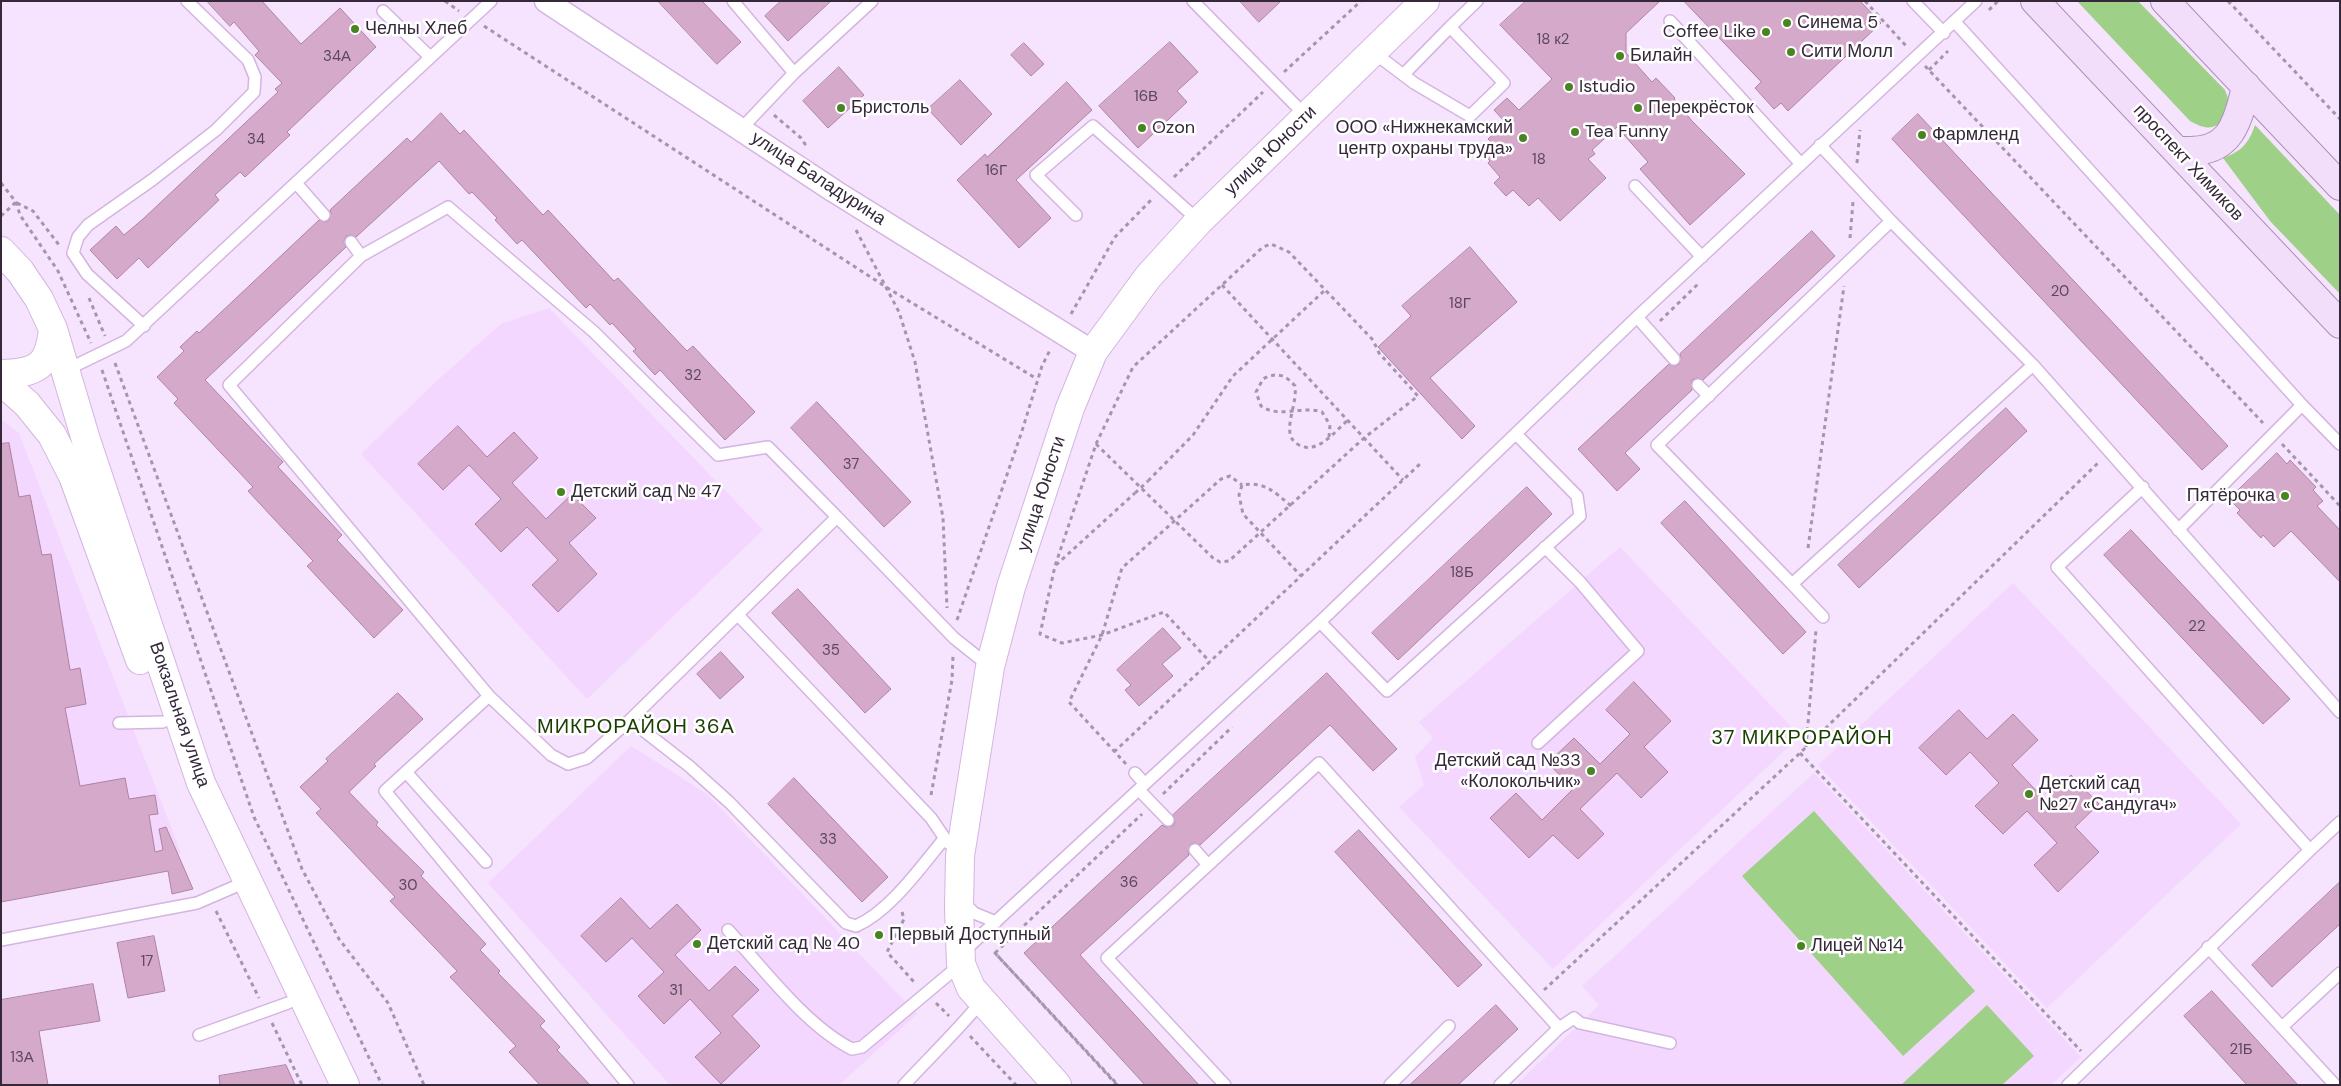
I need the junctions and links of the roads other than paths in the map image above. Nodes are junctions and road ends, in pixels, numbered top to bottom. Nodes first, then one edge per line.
1 (187, 1) edge
2 (491, 1) edge
3 (546, 1) edge
4 (733, 1) edge
5 (872, 1) edge
6 (1193, 1) edge
7 (1425, 1) edge
8 (1477, 1) edge
9 (1913, 1) edge
10 (1976, 1) edge
11 (2035, 1) edge
12 (2166, 1) edge
13 (383, 11) dead end
14 (1670, 21) dead end
15 (1955, 22) junction
16 (1450, 27) junction
17 (1944, 33) junction
18 (1373, 52) junction
19 (430, 56) junction
20 (794, 73) junction
21 (1404, 74) junction
22 (2246, 86) junction
23 (1307, 117) junction
24 (741, 129) junction
25 (1820, 145) junction
26 (2176, 150) junction
27 (1801, 164) junction
28 (296, 183) junction
29 (1635, 186) dead end
30 (2340, 186) edge
31 (324, 215) dead end
32 (1076, 215) dead end
33 (1199, 221) junction
34 (1891, 221) junction
35 (351, 242) dead end
36 (1, 250) edge
37 (361, 256) junction
38 (1702, 256) junction
39 (1637, 317) junction
40 (2340, 324) edge
41 (144, 326) junction
42 (53, 329) junction
43 (1093, 352) junction
44 (1674, 359) dead end
45 (2033, 365) junction
46 (66, 370) junction
47 (1, 374) edge
48 (1, 381) edge
49 (1698, 385) dead end
50 (1708, 396) junction
51 (2302, 405) junction
52 (1516, 434) junction
53 (2340, 444) edge
54 (2143, 487) junction
55 (837, 517) junction
56 (2178, 530) junction
57 (1545, 547) junction
58 (1792, 584) junction
59 (738, 614) junction
60 (1823, 617) dead end
61 (1320, 622) junction
62 (990, 667) junction
63 (489, 696) junction
64 (2340, 712) edge
65 (630, 720) junction
66 (163, 722) junction
67 (119, 724) dead end
68 (1538, 743) dead end
69 (406, 772) junction
70 (1134, 773) road end
71 (1142, 787) junction
72 (1168, 820) dead end
73 (2340, 822) edge
74 (952, 848) junction
75 (1195, 850) dead end
76 (2310, 850) junction
77 (486, 862) dead end
78 (1208, 865) junction
79 (222, 892) junction
80 (959, 898) junction
81 (996, 922) junction
82 (728, 930) dead end
83 (1, 940) edge
84 (2208, 947) junction
85 (961, 959) junction
86 (2340, 973) edge
87 (981, 1002) junction
88 (277, 1008) junction
89 (1449, 1026) dead end
90 (2282, 1027) junction
91 (1559, 1028) junction
92 (199, 1035) dead end
93 (1670, 1043) dead end
94 (326, 1085) edge
95 (345, 1085) edge
96 (628, 1085) edge
97 (904, 1085) edge
98 (1057, 1085) edge
99 (1226, 1085) edge
100 (1390, 1085) edge
101 (1500, 1085) edge
102 (2068, 1085) edge
103 (2335, 1085) edge

1 - 41 lane
2 - 19 lane
3 - 24 street, улица Баладурина
4 - 20 lane
5 - 20 lane
6 - 23 lane
7 - 18 main road, улица Юности
8 - 16 lane
9 - 17 lane
10 - 15 lane
11 - 26 main road, проспект Химиков
12 - 22 main road
13 - 19 lane
14 - 27 lane
15 - 17 lane
15 - 51 lane
16 - 21 lane
16 - 21 lane
17 - 25 lane
18 - 21 lane
18 - 23 main road, улица Юности
19 - 28 lane
20 - 24 lane
22 - 26 main road
22 - 30 main road
23 - 33 main road, улица Юности
24 - 43 street, улица Баладурина
25 - 27 lane
25 - 34 lane
26 - 40 main road, проспект Химиков
27 - 38 lane
28 - 31 lane
28 - 41 lane
29 - 38 lane
32 - 33 lane
33 - 43 main road, улица Юности
34 - 45 lane
34 - 50 lane
35 - 37 lane
36 - 42 main road, Вокзальная улица
37 - 55 lane
37 - 63 lane
38 - 39 lane
39 - 44 lane
39 - 52 lane
41 - 46 lane
42 - 46 main road, Вокзальная улица
42 - 47 main road
43 - 62 main road, улица Юности
45 - 54 lane
45 - 58 lane
46 - 95 main road, Вокзальная улица
48 - 66 main road, Вокзальная улица
49 - 50 lane
50 - 58 lane
51 - 53 lane
51 - 56 lane
52 - 57 lane
52 - 61 lane
54 - 56 lane
54 - 76 lane
55 - 59 lane
55 - 62 lane
56 - 64 lane
57 - 61 lane
57 - 68 lane
58 - 60 lane
59 - 65 lane
59 - 74 lane
61 - 71 lane
62 - 74 main road, улица Юности
63 - 65 lane
63 - 69 lane
65 - 74 lane
66 - 67 lane
66 - 79 main road, Вокзальная улица
69 - 77 lane
69 - 96 lane
70 - 71 lane
71 - 72 lane
71 - 81 lane
73 - 76 lane
74 - 80 main road, улица Юности
75 - 78 lane
76 - 84 lane
78 - 91 lane
78 - 99 lane
79 - 83 lane
79 - 88 main road, Вокзальная улица
80 - 81 lane
80 - 85 main road, улица Юности
81 - 85 lane
82 - 85 lane
84 - 90 lane
84 - 102 lane
85 - 87 main road, улица Юности
86 - 90 lane
87 - 97 lane
87 - 98 main road, улица Юности
88 - 92 lane
88 - 94 main road, Вокзальная улица
89 - 100 lane
90 - 103 lane
91 - 93 lane
91 - 101 lane

